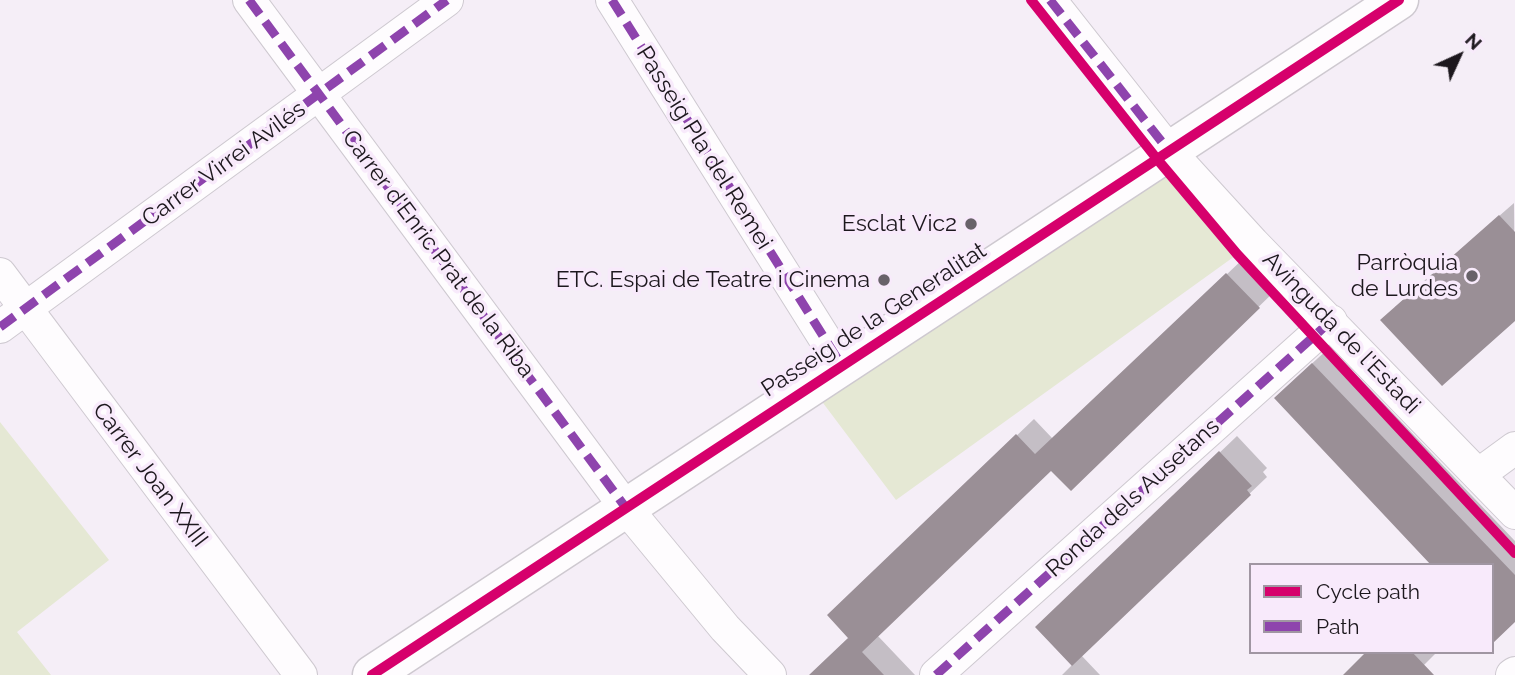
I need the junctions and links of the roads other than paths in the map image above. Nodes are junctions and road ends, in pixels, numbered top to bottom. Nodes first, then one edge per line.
1 (249, 0) edge
2 (612, 0) edge
3 (1050, 0) edge
4 (1399, 0) edge
5 (434, 4) edge
6 (320, 93) junction
7 (1169, 151) junction
8 (0, 274) edge
9 (25, 309) junction
10 (1331, 321) junction
11 (0, 327) edge
12 (842, 366) junction
13 (1515, 448) edge
14 (1478, 475) junction
15 (626, 508) junction
16 (1515, 513) edge
17 (301, 675) edge
18 (372, 675) edge
19 (770, 675) edge
20 (936, 675) edge

1 - 6 street, Carrer d'Enric Prat de la Riba
2 - 12 street, Passeig Pla del Remei
3 - 7 street, Avinguda de l'Estadi
4 - 7 street, Passeig de la Generalitat
5 - 6 street, Carrer Virrei Avilés
6 - 9 street, Carrer Virrei Avilés
6 - 15 street, Carrer d'Enric Prat de la Riba
7 - 10 street, Avinguda de l'Estadi
7 - 12 street, Passeig de la Generalitat
8 - 9 street, Carrer Joan XXIII
9 - 11 street, Carrer Virrei Avilés
9 - 17 street, Carrer Joan XXIII
10 - 14 street, Avinguda de l'Estadi
10 - 20 street, Ronda dels Ausetans
12 - 15 street, Passeig de la Generalitat
13 - 14 street
14 - 16 street, Avinguda de l'Estadi
15 - 18 street, Passeig de la Generalitat
15 - 19 street, Carrer d'Enric Prat de la Riba

